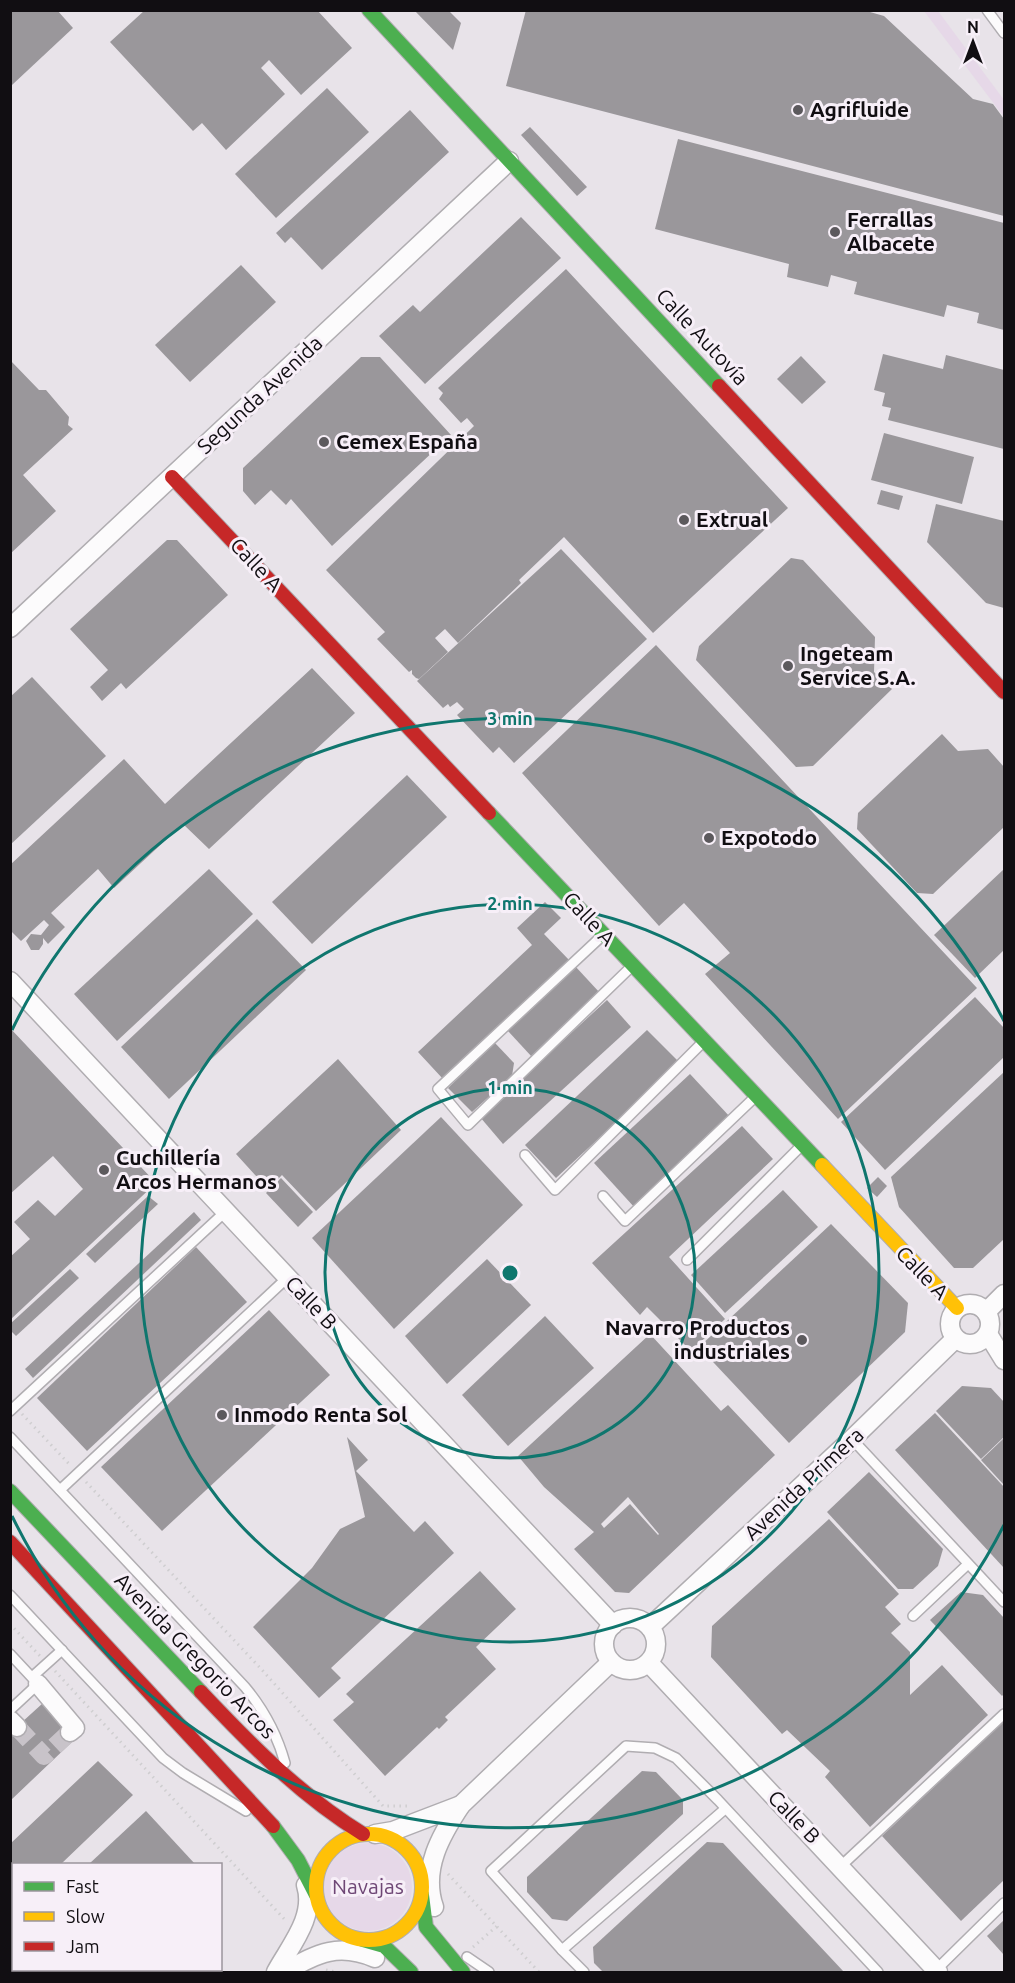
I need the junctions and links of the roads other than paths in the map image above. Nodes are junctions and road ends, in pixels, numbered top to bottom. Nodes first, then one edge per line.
1 (369, 10) edge
2 (987, 10) edge
3 (1005, 33) edge
4 (509, 161) junction
5 (172, 477) junction
6 (10, 628) edge
7 (1005, 692) edge
8 (604, 934) junction
9 (632, 965) junction
10 (10, 981) edge
11 (704, 1041) junction
12 (756, 1096) junction
13 (802, 1146) junction
14 (525, 1155) dead end
15 (603, 1196) dead end
16 (225, 1212) junction
17 (687, 1260) dead end
18 (287, 1278) junction
19 (1005, 1294) edge
20 (957, 1308) junction
21 (986, 1312) junction
22 (988, 1334) junction
23 (955, 1339) junction
24 (1005, 1360) edge
25 (13, 1409) edge
26 (10, 1437) edge
27 (852, 1439) junction
28 (60, 1490) junction
29 (10, 1491) edge
30 (10, 1542) edge
31 (968, 1564) junction
32 (10, 1595) edge
33 (1005, 1602) edge
34 (913, 1616) dead end
35 (612, 1625) junction
36 (650, 1627) junction
37 (62, 1650) junction
38 (10, 1654) edge
39 (611, 1662) junction
40 (649, 1663) junction
41 (35, 1681) junction
42 (1005, 1714) edge
43 (13, 1719) edge
44 (70, 1732) dead end
45 (291, 1782) junction
46 (461, 1805) junction
47 (725, 1809) junction
48 (271, 1823) junction
49 (369, 1834) junction
50 (298, 1861) junction
51 (841, 1866) junction
52 (430, 1876) junction
53 (317, 1898) junction
54 (1005, 1903) edge
55 (300, 1924) junction
56 (359, 1939) junction
57 (335, 1950) junction
58 (562, 1950) junction
59 (457, 1951) junction
60 (937, 1971) edge
61 (276, 1972) edge
62 (284, 1972) edge
63 (394, 1972) edge
64 (411, 1972) edge
65 (463, 1972) edge
66 (473, 1972) edge
67 (489, 1972) edge
68 (584, 1972) edge
69 (878, 1972) edge

1 - 4 street, Calle Autovía
2 - 3 lane
4 - 5 street, Segunda Avenida
4 - 7 street, Calle Autovía
5 - 6 street, Segunda Avenida
5 - 8 street, Calle A
8 - 9 street, Calle A
8 - 9 lane
9 - 11 street, Calle A
10 - 16 street, Calle B
11 - 12 street, Calle A
11 - 14 lane
12 - 13 street, Calle A
12 - 15 lane
13 - 17 lane
13 - 20 street, Calle A
16 - 18 street, Calle B
16 - 25 lane
18 - 28 lane
18 - 35 street, Calle B
19 - 21 street
20 - 21 street
20 - 23 street
21 - 22 street
22 - 23 street
22 - 24 street
23 - 27 street, Avenida Primera
26 - 28 lane
27 - 31 lane
27 - 36 street, Avenida Primera
28 - 45 lane
29 - 45 street, Avenida Gregorio Arcos
30 - 48 street
31 - 33 lane
31 - 34 lane
32 - 37 lane
35 - 36 street
35 - 39 street
36 - 40 street
37 - 41 lane
37 - 48 lane
38 - 41 lane
39 - 40 street
39 - 46 street
40 - 51 street, Calle B
41 - 43 lane
41 - 44 street
42 - 51 lane
45 - 49 street, Avenida Gregorio Arcos
46 - 49 street
46 - 52 street
47 - 58 lane
47 - 58 lane
47 - 69 lane
48 - 50 street
49 - 52 street
49 - 53 street
50 - 53 street
50 - 55 street
51 - 60 street, Calle B
52 - 56 street
52 - 59 street
52 - 65 street
53 - 55 street
53 - 56 street
54 - 60 lane
55 - 61 street
56 - 57 street
56 - 64 street
57 - 62 street
57 - 63 street
58 - 68 lane
59 - 66 street
59 - 67 lane

